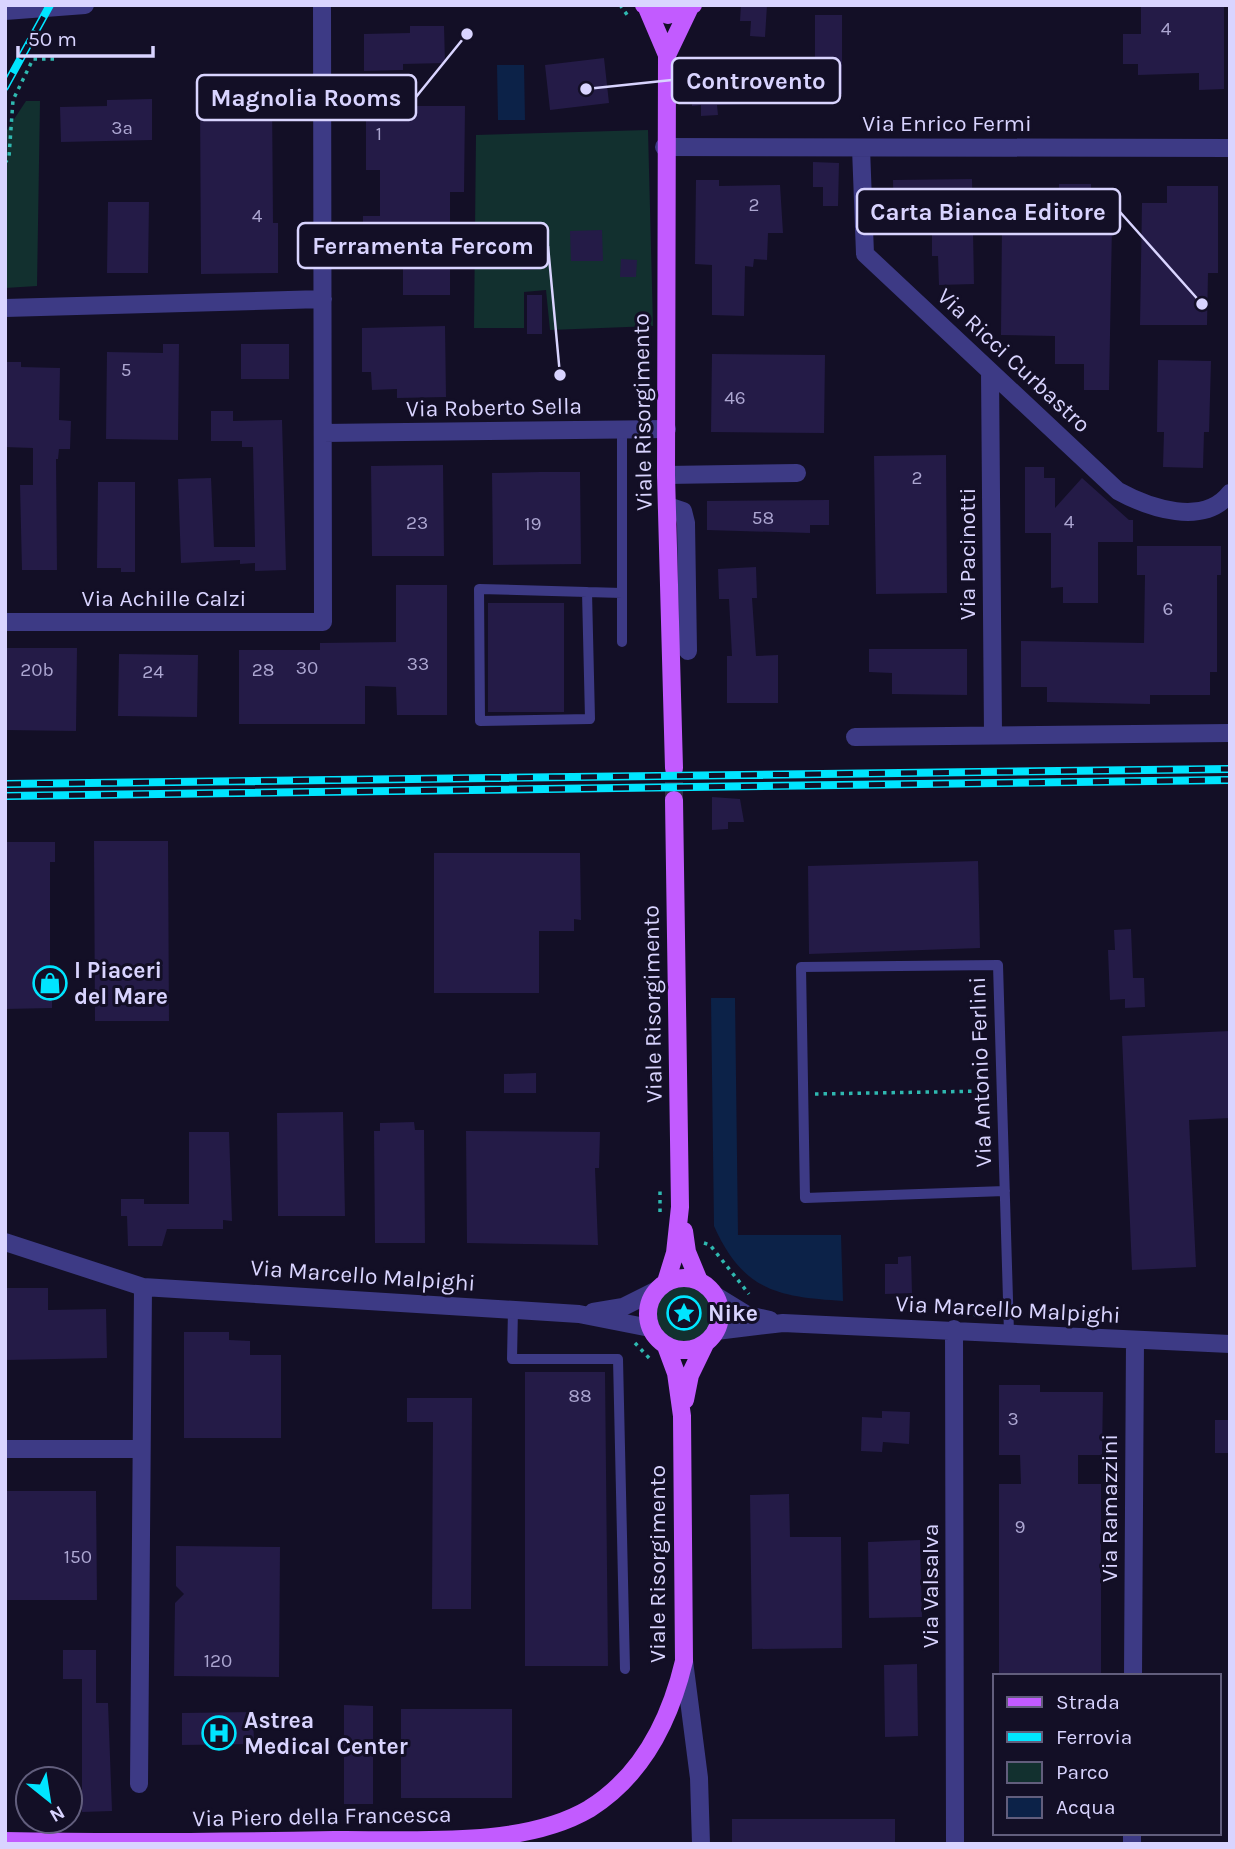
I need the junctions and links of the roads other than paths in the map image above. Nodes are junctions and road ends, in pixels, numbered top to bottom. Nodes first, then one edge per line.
1 (85, 5) edge
2 (322, 5) edge
3 (646, 7) edge
4 (691, 7) edge
5 (5, 11) edge
6 (667, 55) junction
7 (664, 147) junction
8 (861, 148) junction
9 (1230, 148) edge
10 (323, 299) junction
11 (5, 308) edge
12 (990, 372) junction
13 (667, 429) junction
14 (622, 430) junction
15 (323, 433) junction
16 (797, 473) dead end
17 (666, 475) junction
18 (1230, 493) edge
19 (668, 506) junction
20 (587, 592) junction
21 (622, 593) junction
22 (5, 622) edge
23 (622, 642) dead end
24 (688, 651) dead end
25 (1230, 733) edge
26 (993, 736) junction
27 (855, 737) dead end
28 (674, 768) tunnel mouth
29 (674, 800) tunnel mouth
30 (1005, 1191) junction
31 (680, 1207) junction
32 (5, 1242) edge
33 (699, 1281) junction
34 (143, 1287) junction
35 (661, 1287) junction
36 (716, 1296) junction
37 (513, 1309) junction
38 (579, 1314) junction
39 (783, 1323) junction
40 (962, 1325) junction
41 (650, 1328) junction
42 (1009, 1332) junction
43 (711, 1338) junction
44 (1135, 1340) junction
45 (1230, 1343) edge
46 (666, 1346) junction
47 (682, 1416) junction
48 (5, 1449) edge
49 (141, 1449) junction
50 (684, 1661) junction
51 (625, 1669) dead end
52 (1133, 1674) edge
53 (624, 1780) joint
54 (139, 1784) dead end
55 (5, 1841) edge
56 (701, 1844) edge
57 (955, 1844) edge

1 - 5 street
2 - 10 street
3 - 4 main road
3 - 6 main road, Viale Risorgimento
4 - 6 main road, Viale Risorgimento
6 - 7 main road, Viale Risorgimento
7 - 8 street, Via Enrico Fermi
7 - 13 main road, Viale Risorgimento
8 - 9 street, Via Enrico Fermi
8 - 12 street, Via Ricci Curbastro
10 - 11 street
10 - 15 street
12 - 18 street, Via Ricci Curbastro
12 - 26 street, Via Pacinotti
13 - 14 street, Via Roberto Sella
13 - 17 main road, Viale Risorgimento
14 - 15 street, Via Roberto Sella
14 - 21 lane
15 - 22 street, Via Achille Calzi
16 - 17 street
17 - 19 main road, Viale Risorgimento
19 - 24 street
19 - 28 main road, Viale Risorgimento
20 - 20 lane
20 - 21 lane
21 - 23 lane
25 - 26 street
26 - 27 street
29 - 31 main road, Viale Risorgimento
30 - 30 lane, Via Antonio Ferlini
30 - 42 lane, Via Antonio Ferlini
31 - 33 main road, Viale Risorgimento
31 - 35 main road, Viale Risorgimento
32 - 34 street, Via Marcello Malpighi
33 - 35 main road
33 - 36 main road, Viale Risorgimento
34 - 37 street, Via Marcello Malpighi
34 - 49 street
35 - 38 street, Via Marcello Malpighi
35 - 41 main road, Viale Risorgimento
36 - 39 street, Via Marcello Malpighi
36 - 43 main road, Viale Risorgimento
37 - 38 street, Via Marcello Malpighi
37 - 51 lane
38 - 41 street, Via Marcello Malpighi
39 - 40 street, Via Marcello Malpighi
39 - 43 street, Via Marcello Malpighi
40 - 42 street, Via Marcello Malpighi
40 - 57 street, Via Valsalva
41 - 46 main road, Viale Risorgimento
42 - 44 street, Via Marcello Malpighi
43 - 46 main road
43 - 47 main road, Viale Risorgimento
44 - 45 street, Via Marcello Malpighi
44 - 52 street, Via Ramazzini
46 - 47 main road, Viale Risorgimento
47 - 50 main road, Viale Risorgimento
48 - 49 street
49 - 54 street
50 - 53 main road, Viale Risorgimento
50 - 56 street
53 - 55 main road, Via Piero della Francesca

